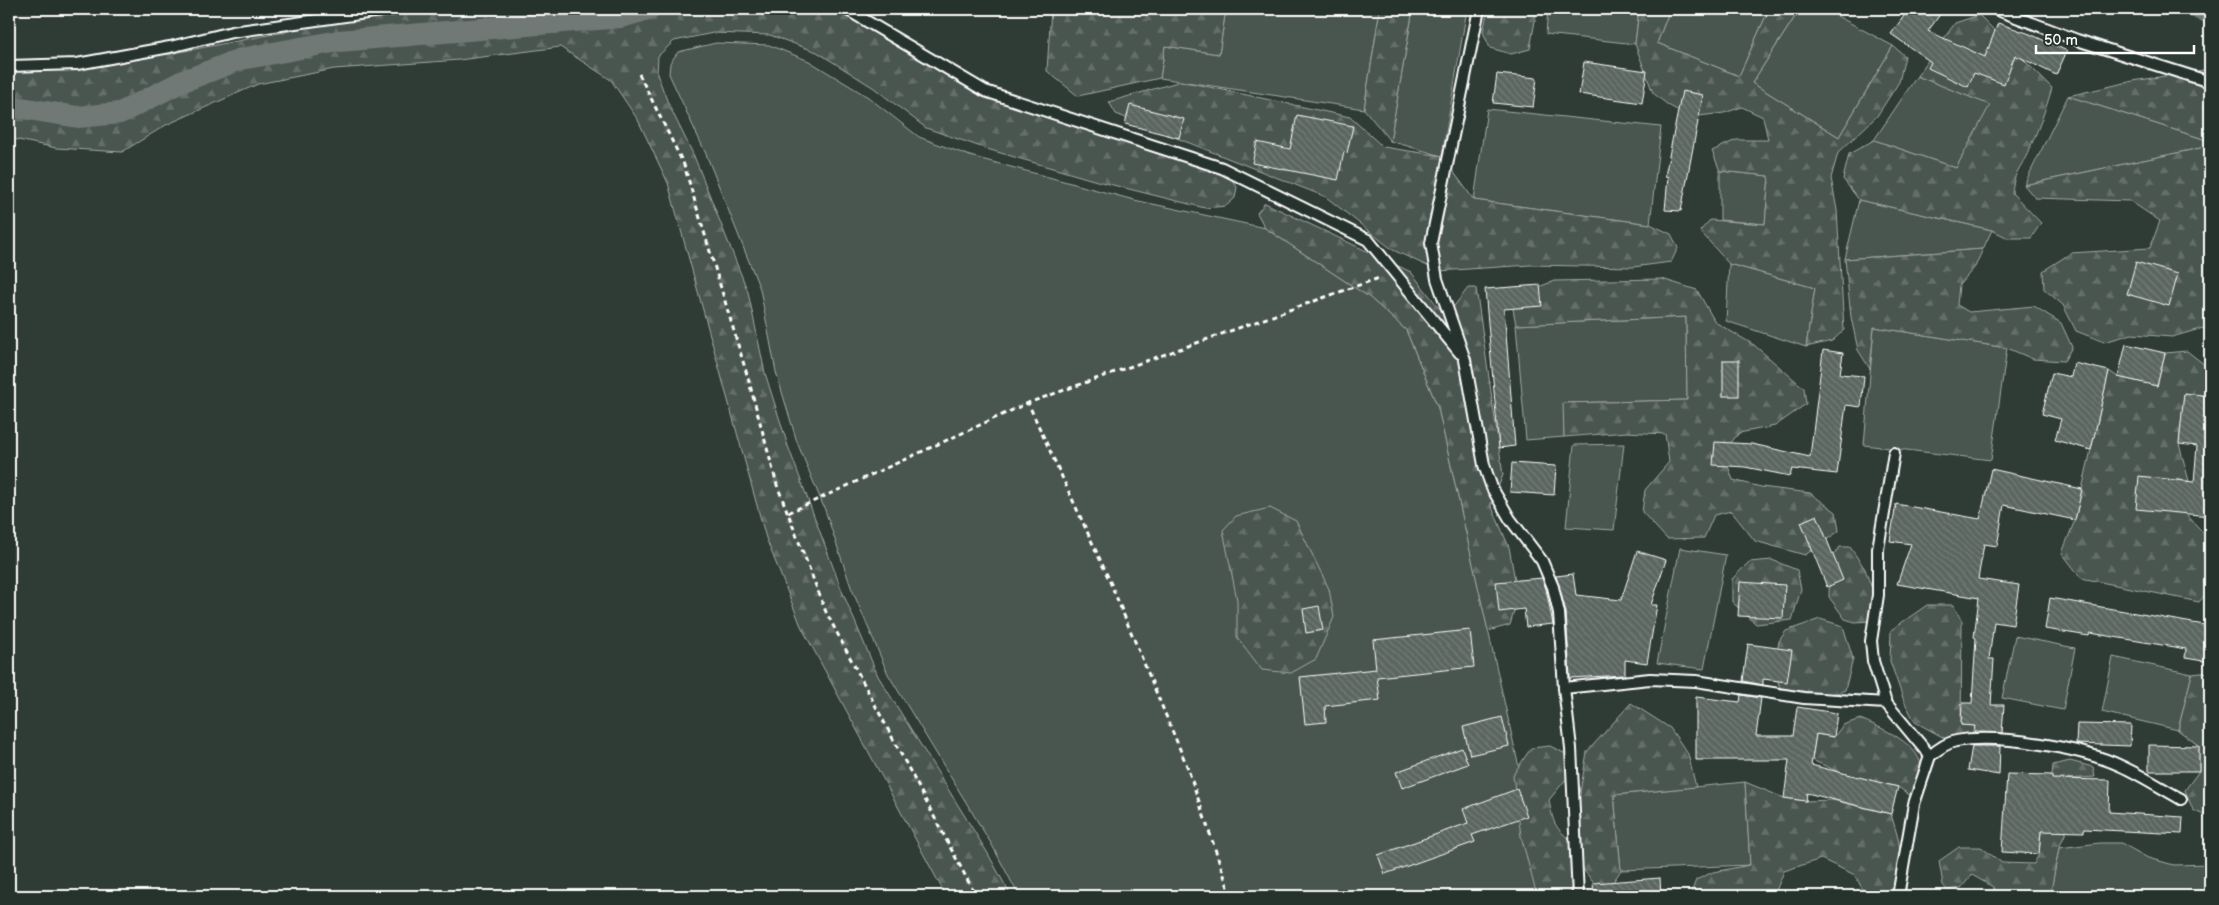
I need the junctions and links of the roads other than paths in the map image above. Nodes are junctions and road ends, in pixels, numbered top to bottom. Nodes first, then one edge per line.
1 (395, 9) edge
2 (846, 9) edge
3 (1479, 9) edge
4 (1995, 9) edge
5 (9, 66) edge
6 (2210, 82) edge
7 (1465, 360) junction
8 (1894, 453) dead end
9 (1564, 688) junction
10 (1886, 703) junction
11 (1930, 756) junction
12 (2180, 799) dead end
13 (1578, 896) edge
14 (1898, 896) edge

1 - 5 lane
2 - 7 lane
3 - 7 lane
4 - 6 lane
7 - 9 lane
8 - 10 lane
9 - 10 lane
9 - 13 lane
10 - 11 lane
11 - 12 lane
11 - 14 lane

